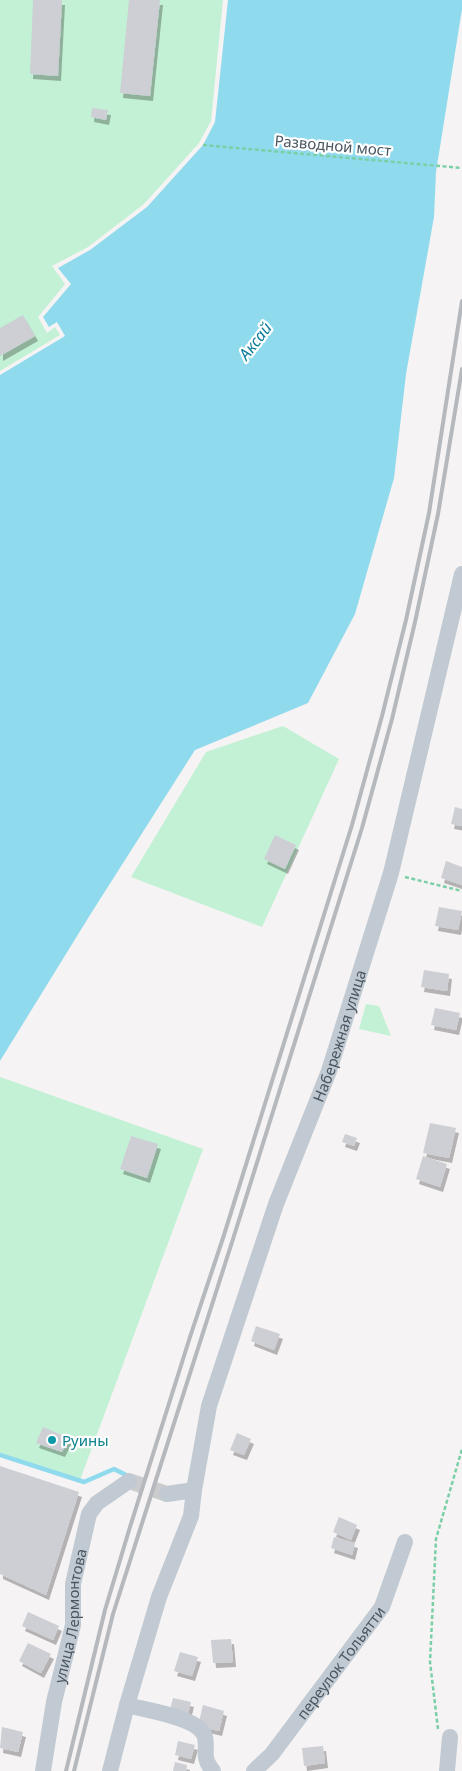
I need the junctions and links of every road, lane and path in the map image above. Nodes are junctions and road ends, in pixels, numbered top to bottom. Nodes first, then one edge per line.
1 (203, 145) dead end
2 (462, 168) edge
3 (462, 574) edge
4 (391, 873) junction
5 (462, 891) edge
6 (462, 1449) edge
7 (129, 1481) dead end
8 (194, 1490) junction
9 (167, 1494) tunnel mouth
10 (405, 1542) dead end
11 (126, 1705) junction
12 (449, 1744) joint
13 (43, 1771) edge
14 (110, 1771) edge
15 (213, 1771) edge
16 (254, 1771) edge
17 (448, 1771) edge

1 - 2 path, Разводной мост
3 - 4 street, Набережная улица
4 - 5 path
4 - 8 street, Набережная улица
6 - 12 path
7 - 13 street, улица Лермонтова
8 - 9 street
8 - 11 street
10 - 16 street, переулок Тольятти
11 - 14 street
11 - 15 street
12 - 17 street

